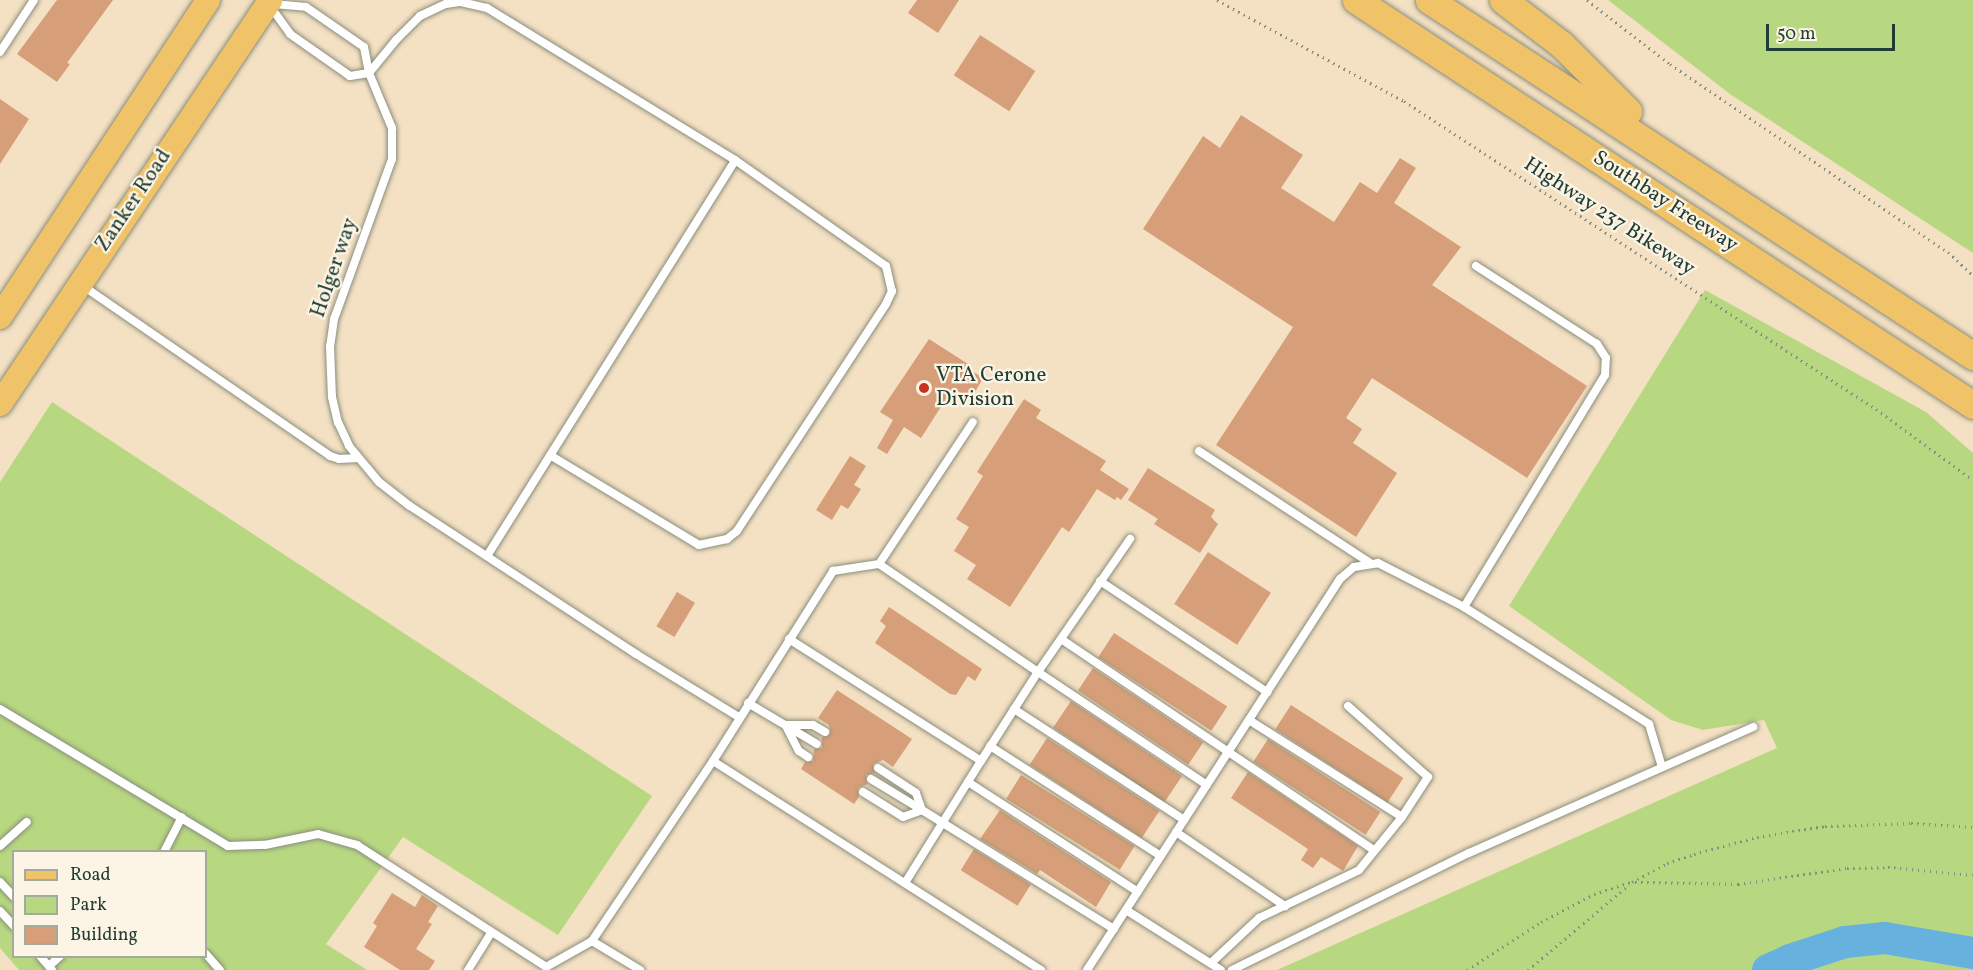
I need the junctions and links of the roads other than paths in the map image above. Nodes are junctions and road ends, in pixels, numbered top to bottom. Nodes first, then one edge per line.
1 (34, 0) edge
2 (208, 0) edge
3 (1346, 0) edge
4 (1429, 0) edge
5 (1457, 0) edge
6 (1503, 0) edge
7 (269, 2) edge
8 (1366, 6) edge
9 (0, 52) edge
10 (369, 73) junction
11 (1628, 111) junction
12 (735, 160) junction
13 (1476, 266) dead end
14 (80, 283) junction
15 (0, 317) edge
16 (1973, 335) edge
17 (1973, 356) edge
18 (0, 404) edge
19 (1973, 405) edge
20 (973, 422) dead end
21 (1199, 451) dead end
22 (550, 455) junction
23 (358, 458) junction
24 (1130, 539) dead end
25 (487, 556) junction
26 (1370, 563) junction
27 (879, 564) junction
28 (1100, 580) junction
29 (1464, 607) junction
30 (789, 639) junction
31 (1061, 639) junction
32 (1038, 672) junction
33 (1267, 692) junction
34 (748, 703) junction
35 (1348, 706) dead end
36 (0, 709) edge
37 (1014, 709) junction
38 (739, 717) junction
39 (1248, 720) junction
40 (786, 725) junction
41 (1753, 728) dead end
42 (825, 732) dead end
43 (817, 744) dead end
44 (990, 746) junction
45 (1228, 752) junction
46 (808, 757) dead end
47 (712, 761) junction
48 (981, 761) junction
49 (1662, 767) junction
50 (878, 768) dead end
51 (871, 779) dead end
52 (968, 782) junction
53 (1207, 785) junction
54 (862, 792) dead end
55 (922, 810) junction
56 (182, 817) junction
57 (1402, 817) junction
58 (1184, 820) junction
59 (27, 822) dead end
60 (943, 823) junction
61 (1176, 832) junction
62 (0, 846) edge
63 (165, 850) edge
64 (1374, 850) junction
65 (1161, 856) junction
66 (0, 882) edge
67 (906, 883) junction
68 (1138, 892) junction
69 (12, 895) edge
70 (1284, 906) junction
71 (1126, 910) junction
72 (0, 911) edge
73 (12, 924) edge
74 (1114, 928) junction
75 (491, 933) junction
76 (592, 941) junction
77 (207, 955) edge
78 (1211, 963) junction
79 (220, 970) edge
80 (468, 970) edge
81 (640, 970) edge
82 (1041, 970) edge
83 (1087, 970) edge
84 (1221, 970) edge
85 (1232, 970) edge

1 - 9 lane
2 - 15 main road
3 - 8 highway, Southbay Freeway
4 - 17 highway
5 - 11 highway
6 - 11 highway
7 - 10 lane
7 - 10 lane
7 - 14 main road, Zanker Road
8 - 19 highway, Southbay Freeway
10 - 12 lane
10 - 23 lane, Holger way
11 - 16 highway
12 - 22 lane
12 - 22 lane
13 - 29 lane
14 - 18 main road, Zanker Road
14 - 23 lane
20 - 27 lane
21 - 26 lane
22 - 25 lane
23 - 25 lane, Holger way
24 - 28 lane
25 - 38 lane, Holger way
26 - 29 lane
26 - 33 lane
27 - 30 lane
27 - 32 lane
28 - 31 lane
28 - 33 lane
29 - 49 lane
30 - 34 lane
30 - 48 lane
31 - 32 lane
31 - 45 lane
32 - 37 lane
32 - 53 lane
33 - 39 lane
34 - 38 lane
34 - 40 lane
35 - 57 lane
36 - 56 lane
37 - 44 lane
37 - 58 lane
38 - 47 lane
39 - 45 lane
39 - 57 lane
40 - 42 lane
40 - 43 lane
40 - 46 lane
41 - 49 lane
44 - 48 lane
44 - 65 lane
45 - 53 lane
45 - 64 lane
47 - 67 lane
47 - 76 lane
48 - 52 lane
49 - 85 lane
50 - 55 lane
51 - 55 lane
52 - 60 lane
52 - 68 lane
53 - 58 lane
54 - 55 lane
55 - 60 lane
56 - 63 lane
56 - 75 lane
57 - 64 lane
58 - 61 lane
59 - 62 lane
60 - 67 lane
60 - 74 lane
61 - 65 lane
61 - 70 lane
64 - 70 lane
65 - 68 lane
66 - 69 lane
67 - 82 lane
68 - 71 lane
70 - 78 lane
71 - 74 lane
71 - 78 lane
72 - 73 lane
74 - 83 lane
75 - 76 lane
75 - 80 lane
76 - 81 lane
77 - 79 lane
78 - 84 lane

